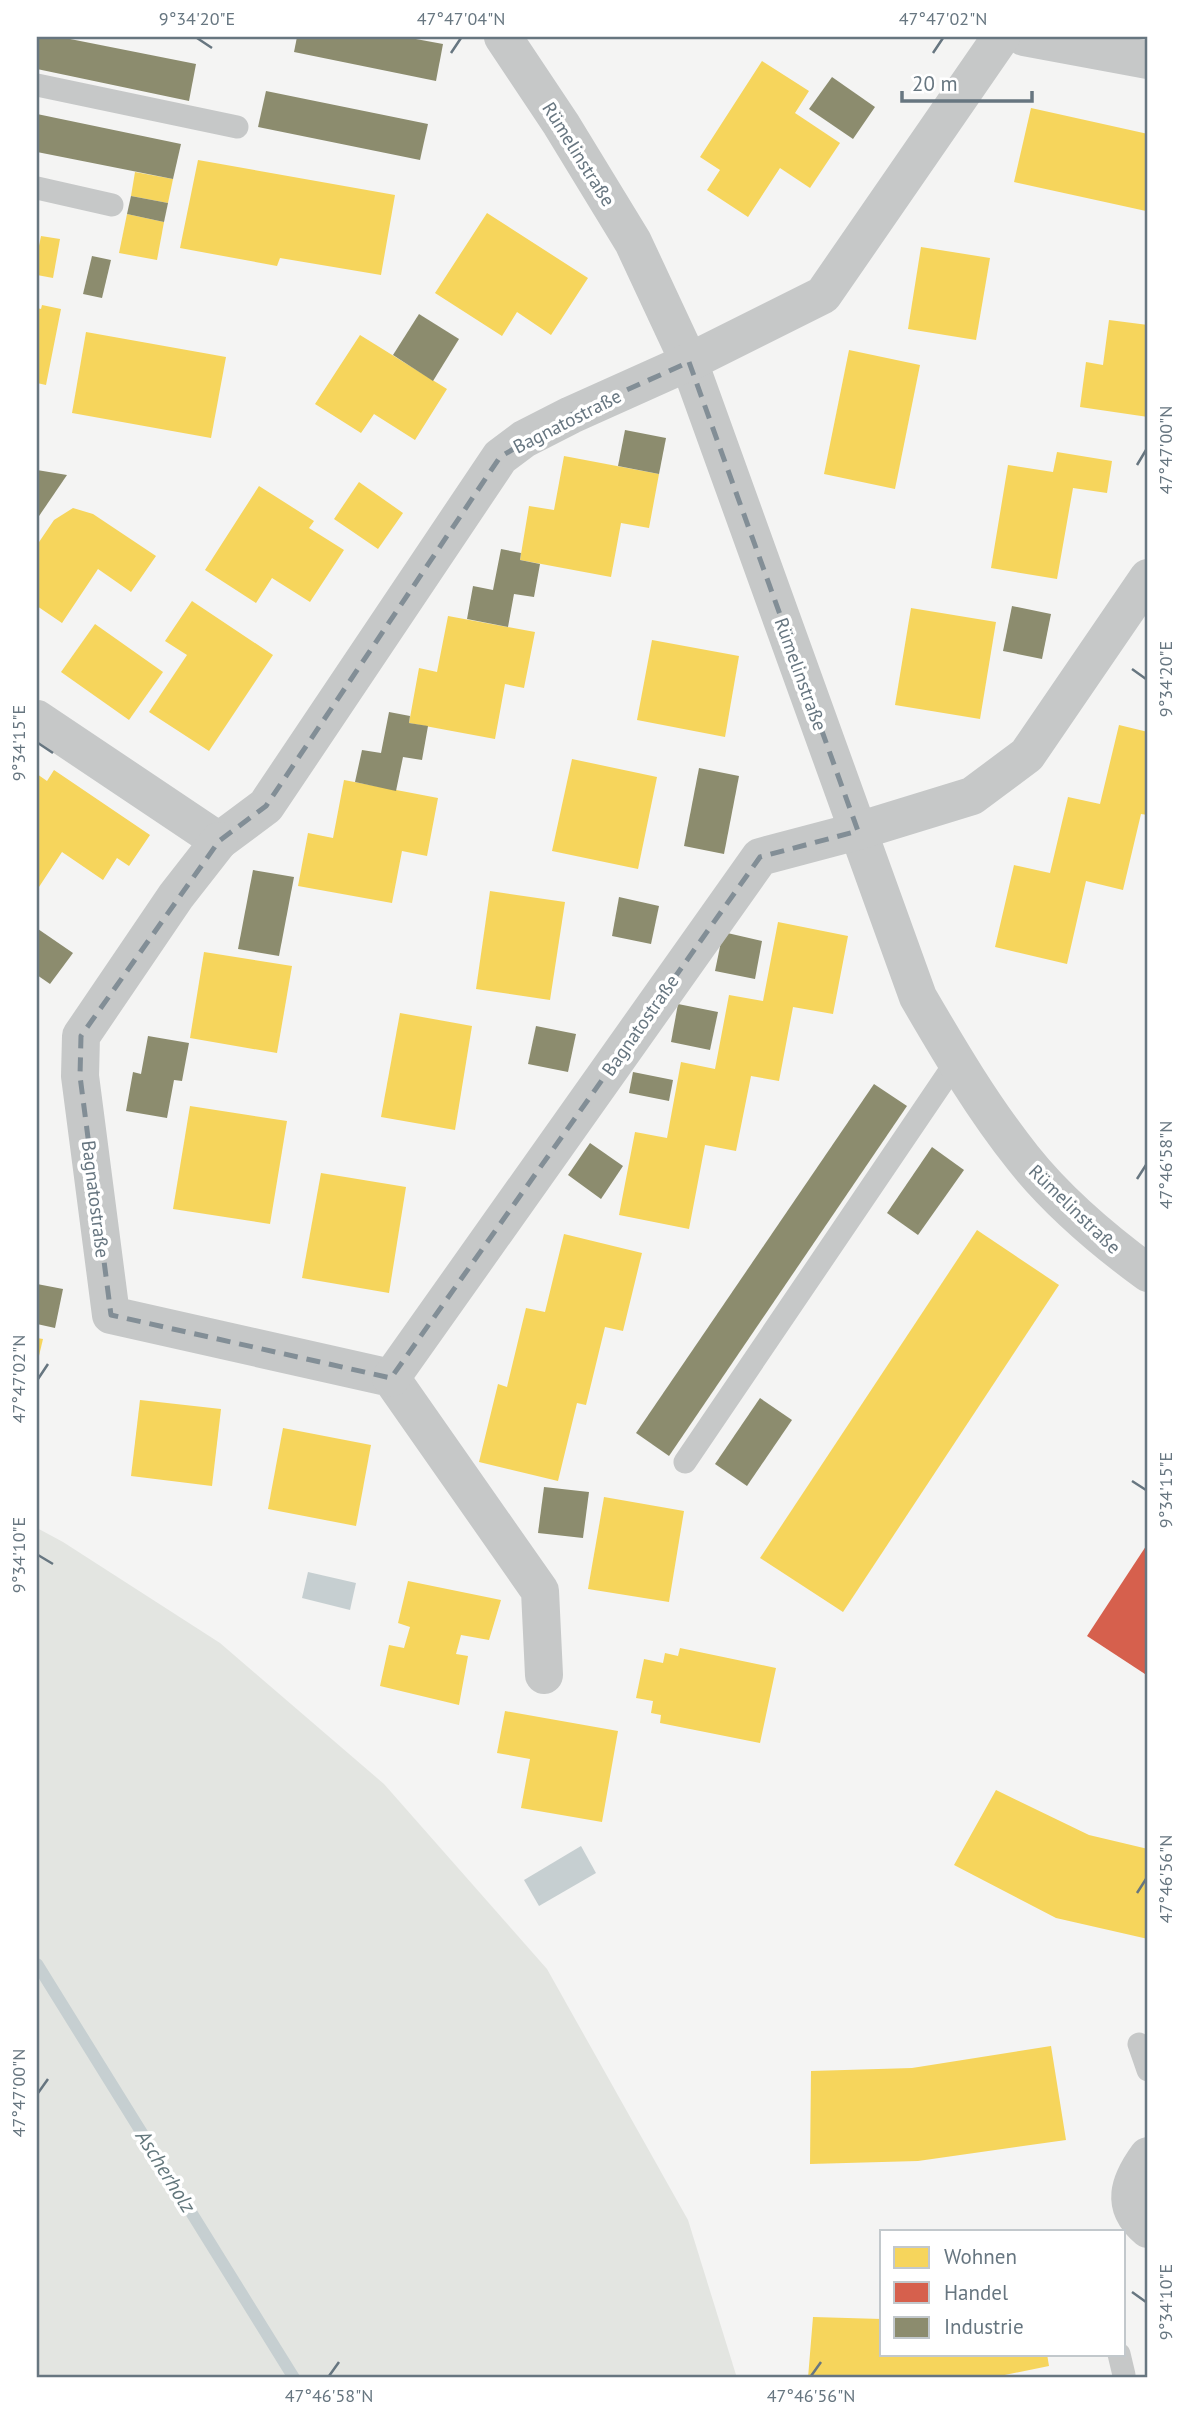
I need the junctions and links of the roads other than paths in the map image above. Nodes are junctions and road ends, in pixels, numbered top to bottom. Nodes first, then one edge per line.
1 (503, 37) edge
2 (1001, 37) edge
3 (1024, 37) edge
4 (1148, 60) edge
5 (37, 85) edge
6 (237, 127) dead end
7 (37, 188) edge
8 (112, 205) dead end
9 (689, 362) junction
10 (1148, 578) edge
11 (37, 719) edge
12 (858, 831) junction
13 (219, 841) junction
14 (956, 1062) junction
15 (1148, 1273) edge
16 (391, 1378) junction
17 (685, 1462) dead end
18 (544, 1675) dead end
19 (1139, 2043) dead end
20 (1148, 2070) edge
21 (1148, 2157) edge
22 (1134, 2227) edge

1 - 9 street, Rümelinstraße
2 - 9 street, Bagnatostraße
3 - 4 street
5 - 6 lane
7 - 8 lane
9 - 12 street, Rümelinstraße
9 - 13 street, Bagnatostraße
10 - 12 street, Bagnatostraße
11 - 13 street
12 - 14 street, Rümelinstraße
12 - 16 street, Bagnatostraße
13 - 16 street, Bagnatostraße
14 - 15 street, Rümelinstraße
14 - 17 lane
16 - 18 street
19 - 20 lane
21 - 22 street

